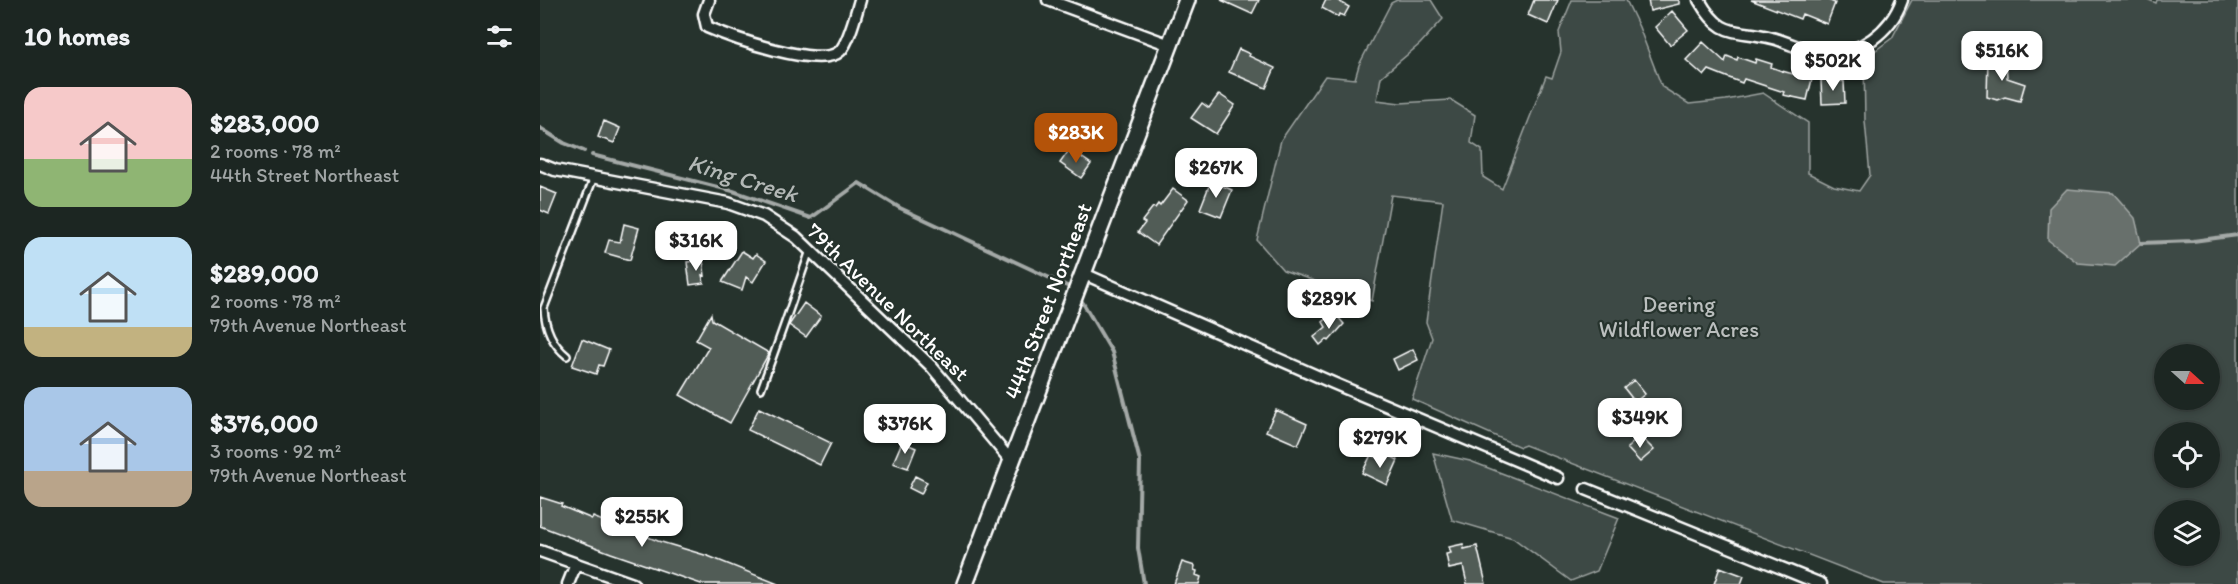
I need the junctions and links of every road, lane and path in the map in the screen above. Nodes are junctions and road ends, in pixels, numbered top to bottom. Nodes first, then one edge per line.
1 (709, 0) edge
2 (860, 0) edge
3 (1048, 0) edge
4 (1187, 0) edge
5 (1902, 0) edge
6 (1701, 4) edge
7 (1170, 45) junction
8 (540, 164) edge
9 (594, 177) junction
10 (810, 250) junction
11 (1082, 273) junction
12 (567, 356) dead end
13 (761, 390) dead end
14 (1012, 462) junction
15 (1558, 478) dead end
16 (1586, 489) dead end
17 (540, 551) edge
18 (576, 564) junction
19 (568, 584) edge
20 (633, 584) edge
21 (965, 584) edge
22 (1821, 584) edge

1 - 2 street
3 - 7 street
4 - 7 street, 44th Street Northeast
5 - 6 street
7 - 11 street, 44th Street Northeast
8 - 9 street, 79th Avenue Northeast
9 - 10 street, 79th Avenue Northeast
9 - 12 lane
10 - 13 lane
10 - 14 street, 79th Avenue Northeast
11 - 14 street, 44th Street Northeast
11 - 15 street
14 - 21 street, 44th Street Northeast
16 - 22 street
17 - 18 street
18 - 19 street
18 - 20 street

